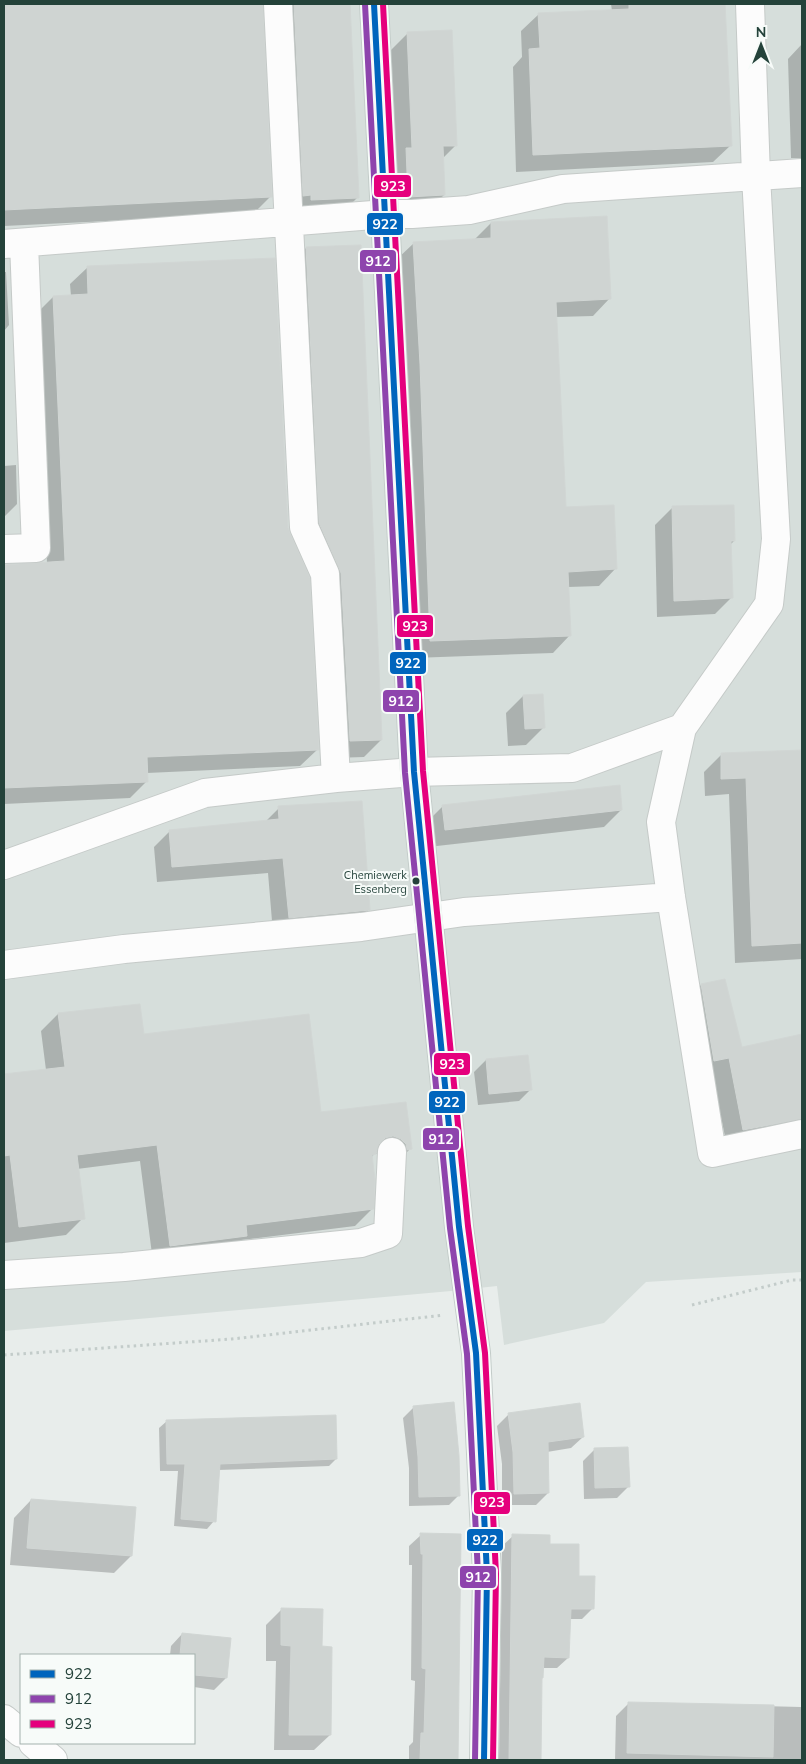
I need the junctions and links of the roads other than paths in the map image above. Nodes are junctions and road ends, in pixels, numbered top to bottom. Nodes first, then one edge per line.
1 (278, 4) edge
2 (374, 4) edge
3 (750, 4) edge
4 (802, 173) edge
5 (756, 176) junction
6 (386, 214) junction
7 (288, 222) junction
8 (14, 243) edge
9 (4, 549) edge
10 (682, 728) junction
11 (414, 772) junction
12 (336, 778) junction
13 (4, 864) edge
14 (670, 898) junction
15 (428, 918) junction
16 (4, 965) edge
17 (802, 1134) edge
18 (392, 1152) dead end
19 (4, 1275) edge
20 (4, 1719) edge
21 (20, 1732) edge
22 (34, 1744) edge
23 (53, 1760) edge
24 (484, 1760) edge

1 - 7 street
2 - 6 main road
3 - 5 street
4 - 5 street
5 - 6 street
5 - 10 street
6 - 7 street
6 - 11 main road
7 - 8 street
7 - 12 street
8 - 9 street
10 - 11 street
10 - 14 street
11 - 12 street
11 - 15 main road
12 - 13 street
14 - 15 street
14 - 17 street
15 - 16 street
15 - 24 main road
18 - 19 street
20 - 21 street
22 - 23 street

